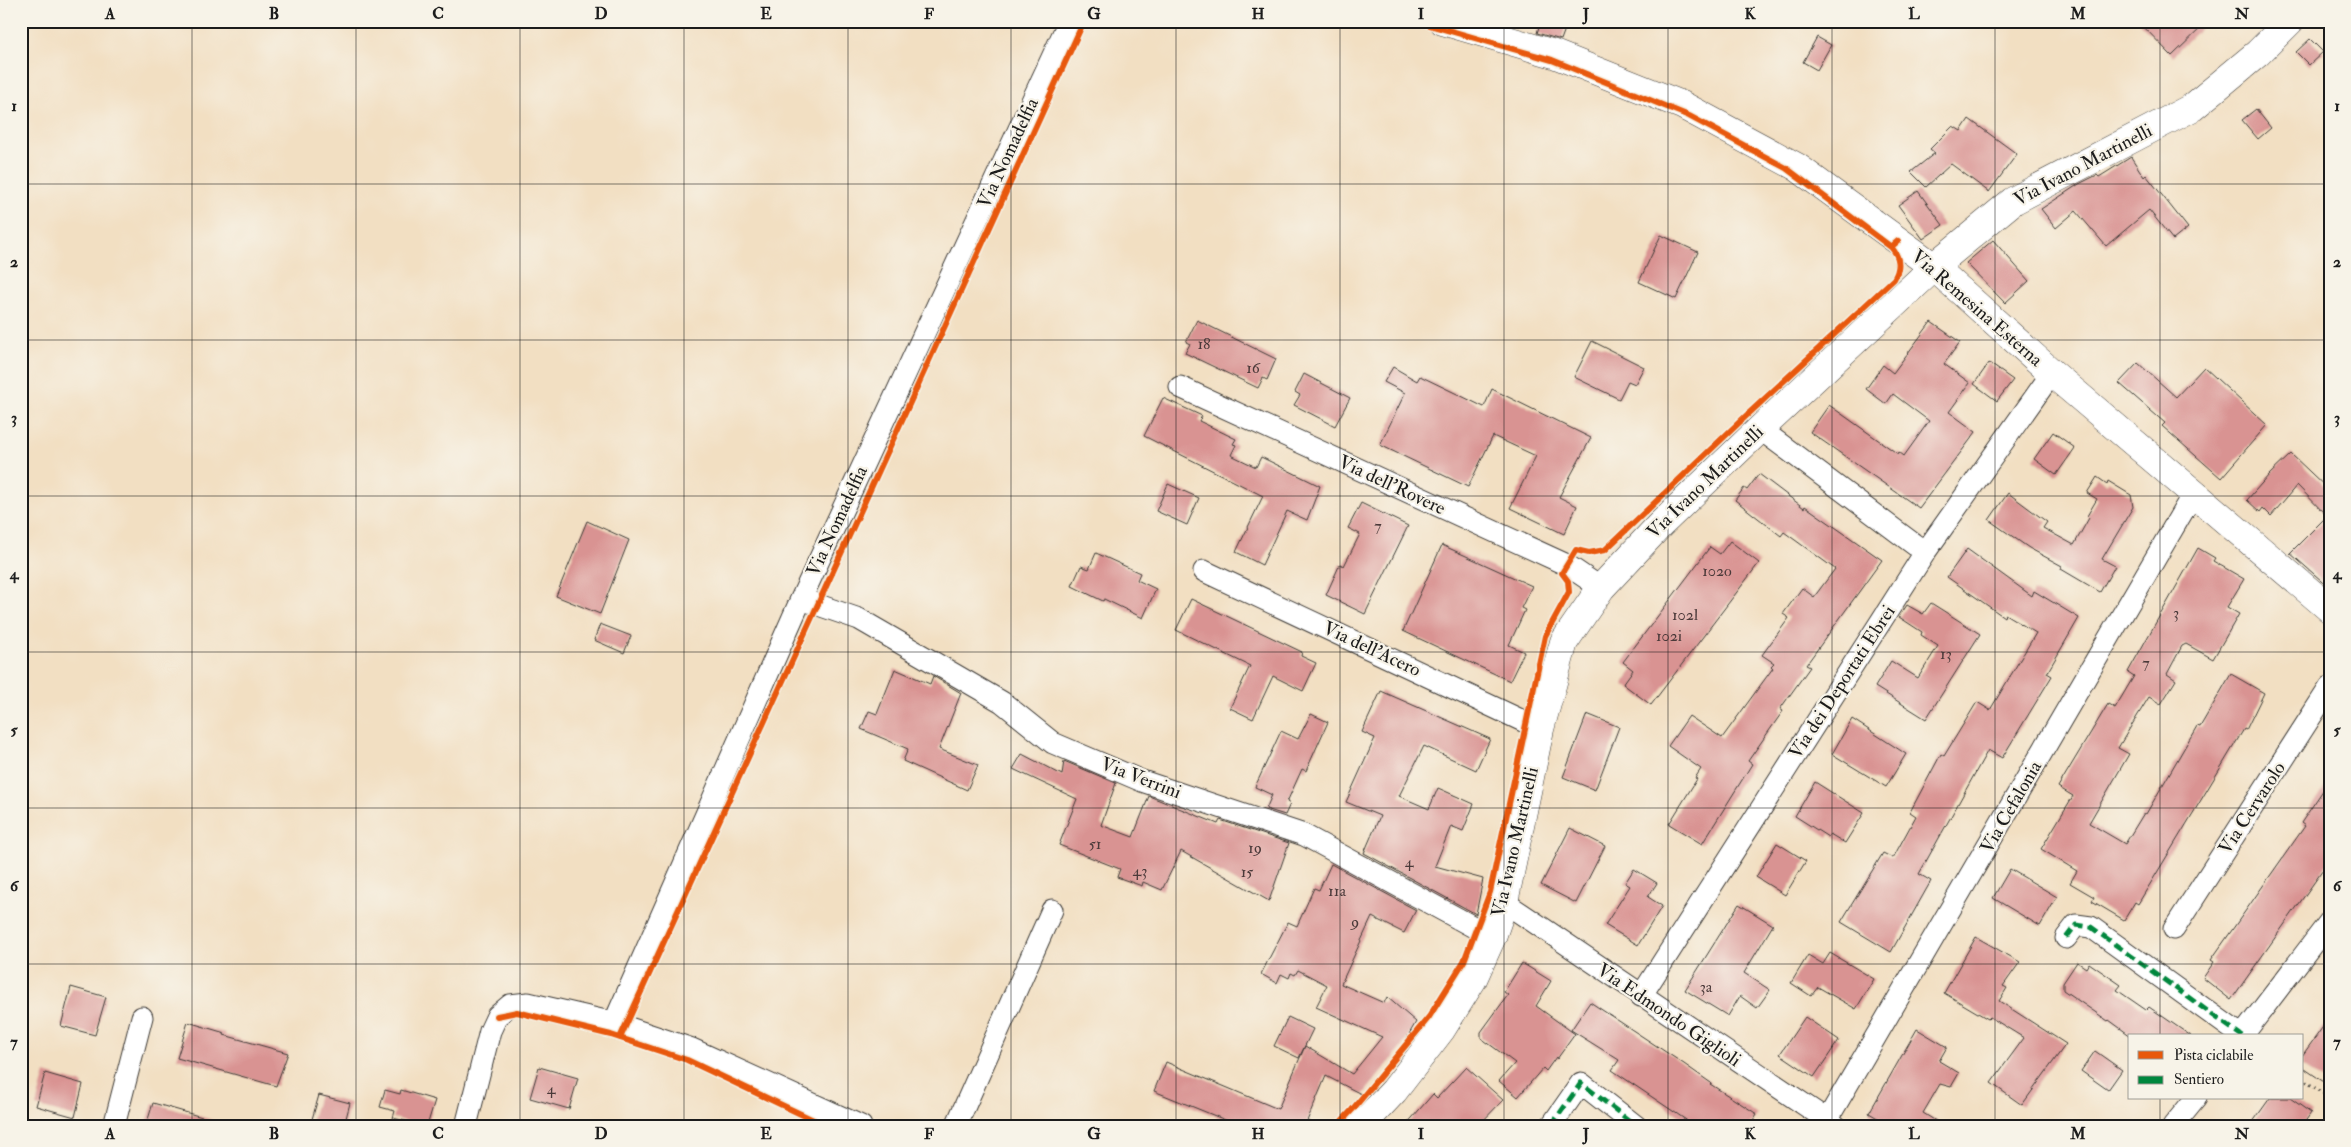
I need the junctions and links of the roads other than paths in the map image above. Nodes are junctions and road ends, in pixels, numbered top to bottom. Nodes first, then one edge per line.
1 (1069, 21) edge
2 (1443, 21) edge
3 (2290, 21) edge
4 (1934, 267) junction
5 (2052, 373) junction
6 (1180, 387) dead end
7 (1760, 429) junction
8 (2193, 494) junction
9 (1926, 551) junction
10 (1204, 571) dead end
11 (1601, 588) junction
12 (801, 599) junction
13 (2330, 609) edge
14 (2330, 687) edge
15 (1540, 729) junction
16 (1504, 902) junction
17 (1052, 910) dead end
18 (2330, 921) edge
19 (2174, 929) dead end
20 (1492, 937) junction
21 (2066, 938) dead end
22 (1641, 996) junction
23 (142, 1017) dead end
24 (614, 1024) junction
25 (2239, 1034) edge
26 (2244, 1034) edge
27 (2194, 1100) edge
28 (1832, 1123) edge
29 (114, 1126) edge
30 (466, 1126) edge
31 (861, 1126) edge
32 (956, 1126) edge
33 (1361, 1126) edge
34 (1551, 1126) edge
35 (1636, 1126) edge
36 (2173, 1126) edge

1 - 12 street, Via Nomadelfia
2 - 4 street, Via Remesina Esterna
3 - 4 street, Via Ivano Martinelli
4 - 5 street, Via Remesina Esterna
4 - 7 street, Via Ivano Martinelli
5 - 8 street, Via Remesina Esterna
5 - 9 street, Via dei Deportati Ebrei
6 - 11 street, Via dell'Rovere
7 - 9 street
7 - 11 street, Via Ivano Martinelli
8 - 13 street, Via Remesina Esterna
8 - 28 street, Via Cefalonia
9 - 22 street, Via dei Deportati Ebrei
10 - 15 street, Via dell'Acero
11 - 15 street, Via Ivano Martinelli
12 - 20 street, Via Verrini
12 - 24 street, Via Nomadelfia
14 - 19 street, Via Cervarolo
15 - 16 street, Via Ivano Martinelli
16 - 20 street, Via Ivano Martinelli
16 - 22 street, Via Edmondo Giglioli
17 - 32 street
18 - 26 street
20 - 33 street, Via Ivano Martinelli
21 - 25 street
22 - 28 street, Via Edmondo Giglioli
23 - 29 street
24 - 30 street
24 - 31 street
27 - 36 street
34 - 35 street

